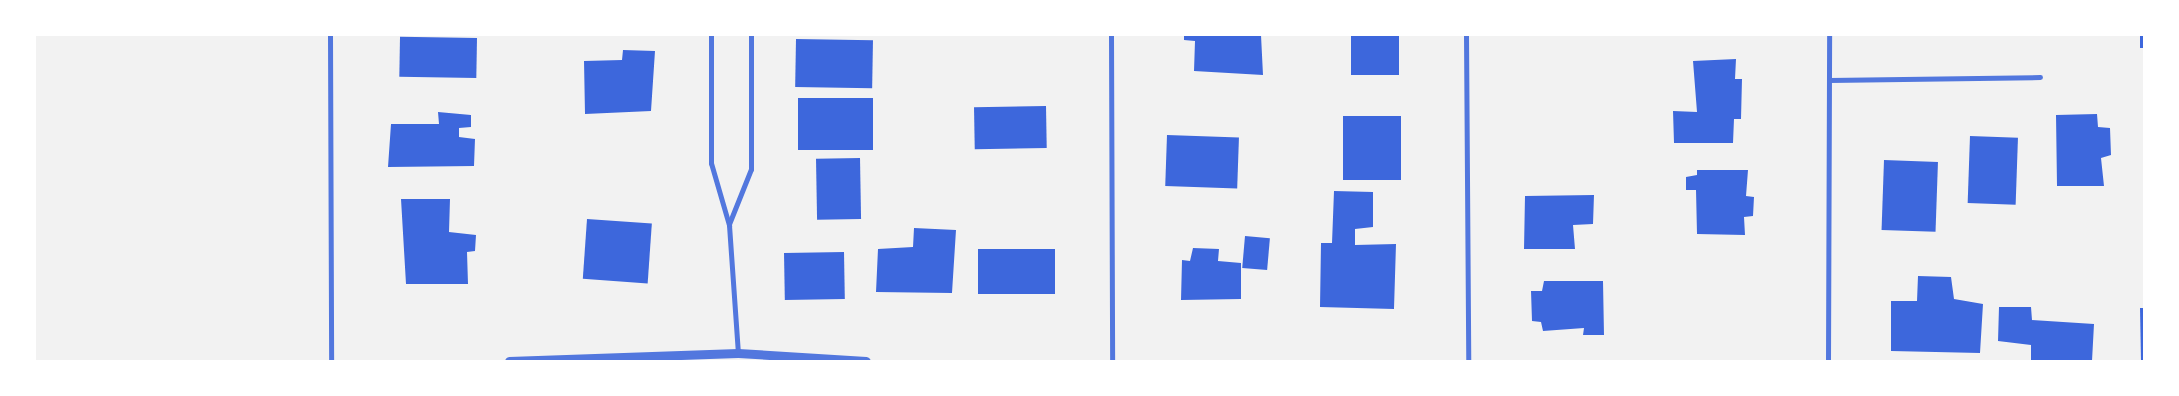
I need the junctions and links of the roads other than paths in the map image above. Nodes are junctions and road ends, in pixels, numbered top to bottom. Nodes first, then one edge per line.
1 (330, 35) edge
2 (711, 35) edge
3 (751, 35) edge
4 (1111, 35) edge
5 (1466, 35) edge
6 (1829, 35) edge
7 (2040, 77) dead end
8 (1830, 80) junction
9 (729, 225) junction
10 (738, 354) junction
11 (796, 359) edge
12 (331, 361) edge
13 (509, 361) edge
14 (866, 361) edge
15 (1112, 361) edge
16 (1468, 361) edge
17 (1828, 361) edge

1 - 12 street
2 - 9 street
3 - 9 street
4 - 15 street
5 - 16 street
6 - 8 street
7 - 8 street
8 - 17 street
9 - 10 street
10 - 11 street
10 - 13 street
11 - 14 street

